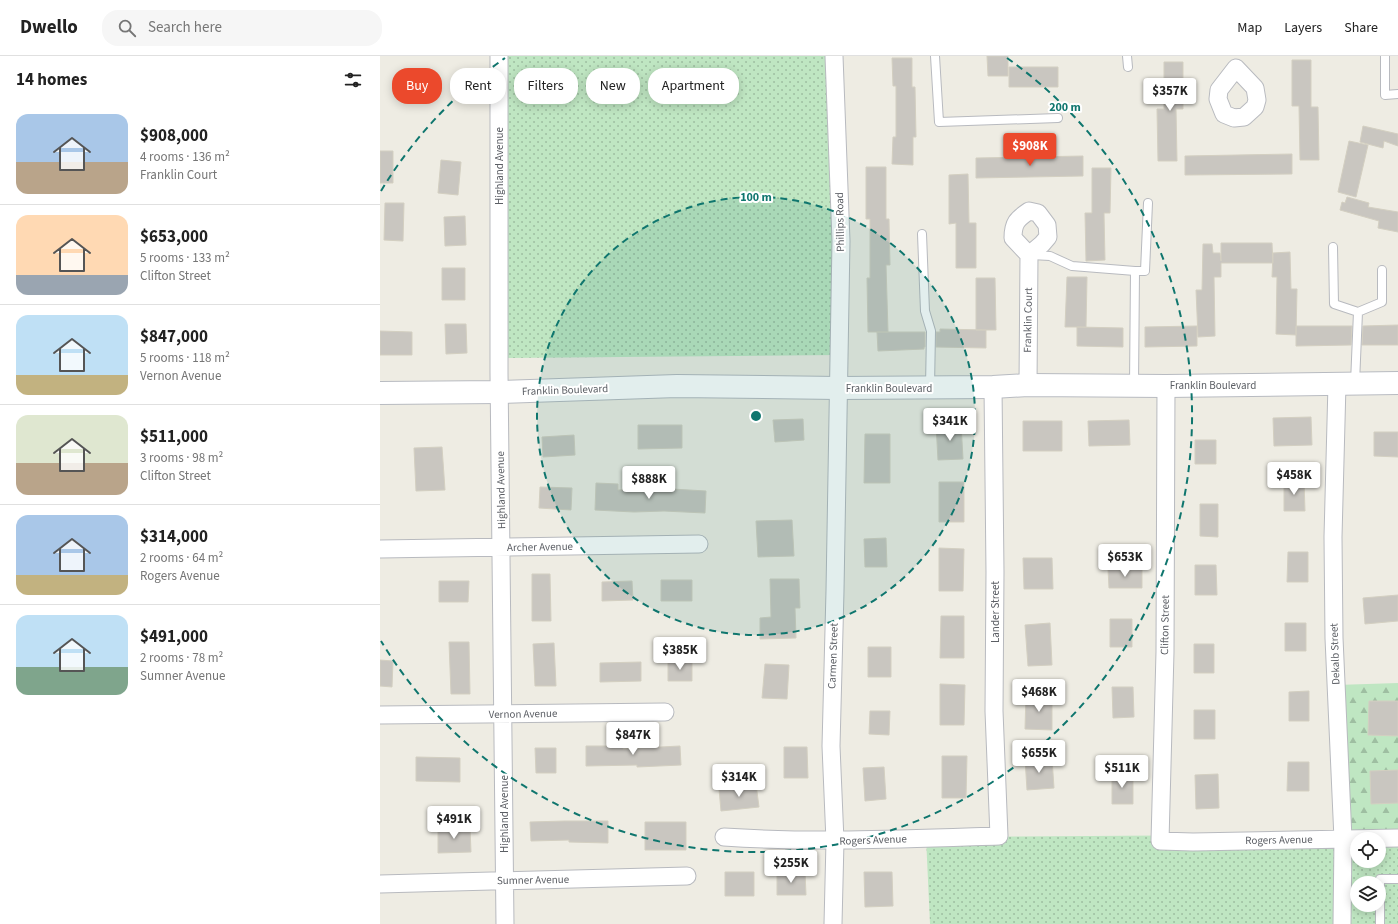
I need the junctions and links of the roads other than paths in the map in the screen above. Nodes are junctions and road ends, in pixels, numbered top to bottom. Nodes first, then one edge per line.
1 (499, 56) edge
2 (834, 56) edge
3 (935, 56) edge
4 (1127, 56) edge
5 (1385, 56) edge
6 (1128, 67) dead end
7 (1398, 94) edge
8 (1058, 118) dead end
9 (1148, 203) dead end
10 (922, 234) dead end
11 (1332, 247) dead end
12 (1029, 255) joint
13 (1382, 270) dead end
14 (1136, 271) junction
15 (1358, 312) junction
16 (1346, 384) junction
17 (1398, 384) edge
18 (1028, 385) junction
19 (1134, 386) junction
20 (1166, 386) junction
21 (993, 387) junction
22 (838, 388) junction
23 (930, 388) junction
24 (500, 392) junction
25 (380, 393) edge
26 (699, 544) dead end
27 (502, 548) junction
28 (380, 549) edge
29 (665, 712) dead end
30 (503, 714) junction
31 (380, 715) edge
32 (999, 836) joint
33 (724, 837) dead end
34 (1343, 838) junction
35 (1398, 838) edge
36 (1160, 840) joint
37 (835, 841) junction
38 (686, 876) dead end
39 (1398, 879) edge
40 (504, 881) junction
41 (380, 884) edge
42 (505, 924) edge
43 (833, 924) edge
44 (1342, 924) edge
45 (1380, 924) edge

1 - 24 street, Highland Avenue
2 - 22 street, Phillips Road
3 - 8 lane
4 - 6 lane
5 - 7 lane
9 - 14 lane
10 - 23 lane
11 - 15 lane
12 - 14 lane
12 - 18 street, Franklin Court
13 - 15 lane
14 - 19 lane
15 - 16 lane
16 - 17 street, Franklin Boulevard
16 - 20 street, Franklin Boulevard
16 - 34 street, Dekalb Street
18 - 19 street, Franklin Boulevard
18 - 21 street, Franklin Boulevard
19 - 20 street, Franklin Boulevard
20 - 36 street, Clifton Street
21 - 23 street, Franklin Boulevard
21 - 32 street, Lander Street
22 - 23 street, Franklin Boulevard
22 - 24 street, Franklin Boulevard
22 - 37 street, Carmen Street
24 - 25 street, Franklin Boulevard
24 - 27 street, Highland Avenue
26 - 27 street, Archer Avenue
27 - 28 street, Archer Avenue
27 - 30 street, Highland Avenue
29 - 30 street, Vernon Avenue
30 - 31 street, Vernon Avenue
30 - 40 street, Highland Avenue
32 - 37 street, Rogers Avenue
33 - 37 street, Rogers Avenue
34 - 35 street, Rogers Avenue
34 - 36 street, Rogers Avenue
34 - 44 street, Dekalb Street
37 - 43 street, Carmen Street
38 - 40 street, Sumner Avenue
39 - 45 lane
40 - 41 street, Sumner Avenue
40 - 42 street, Highland Avenue

